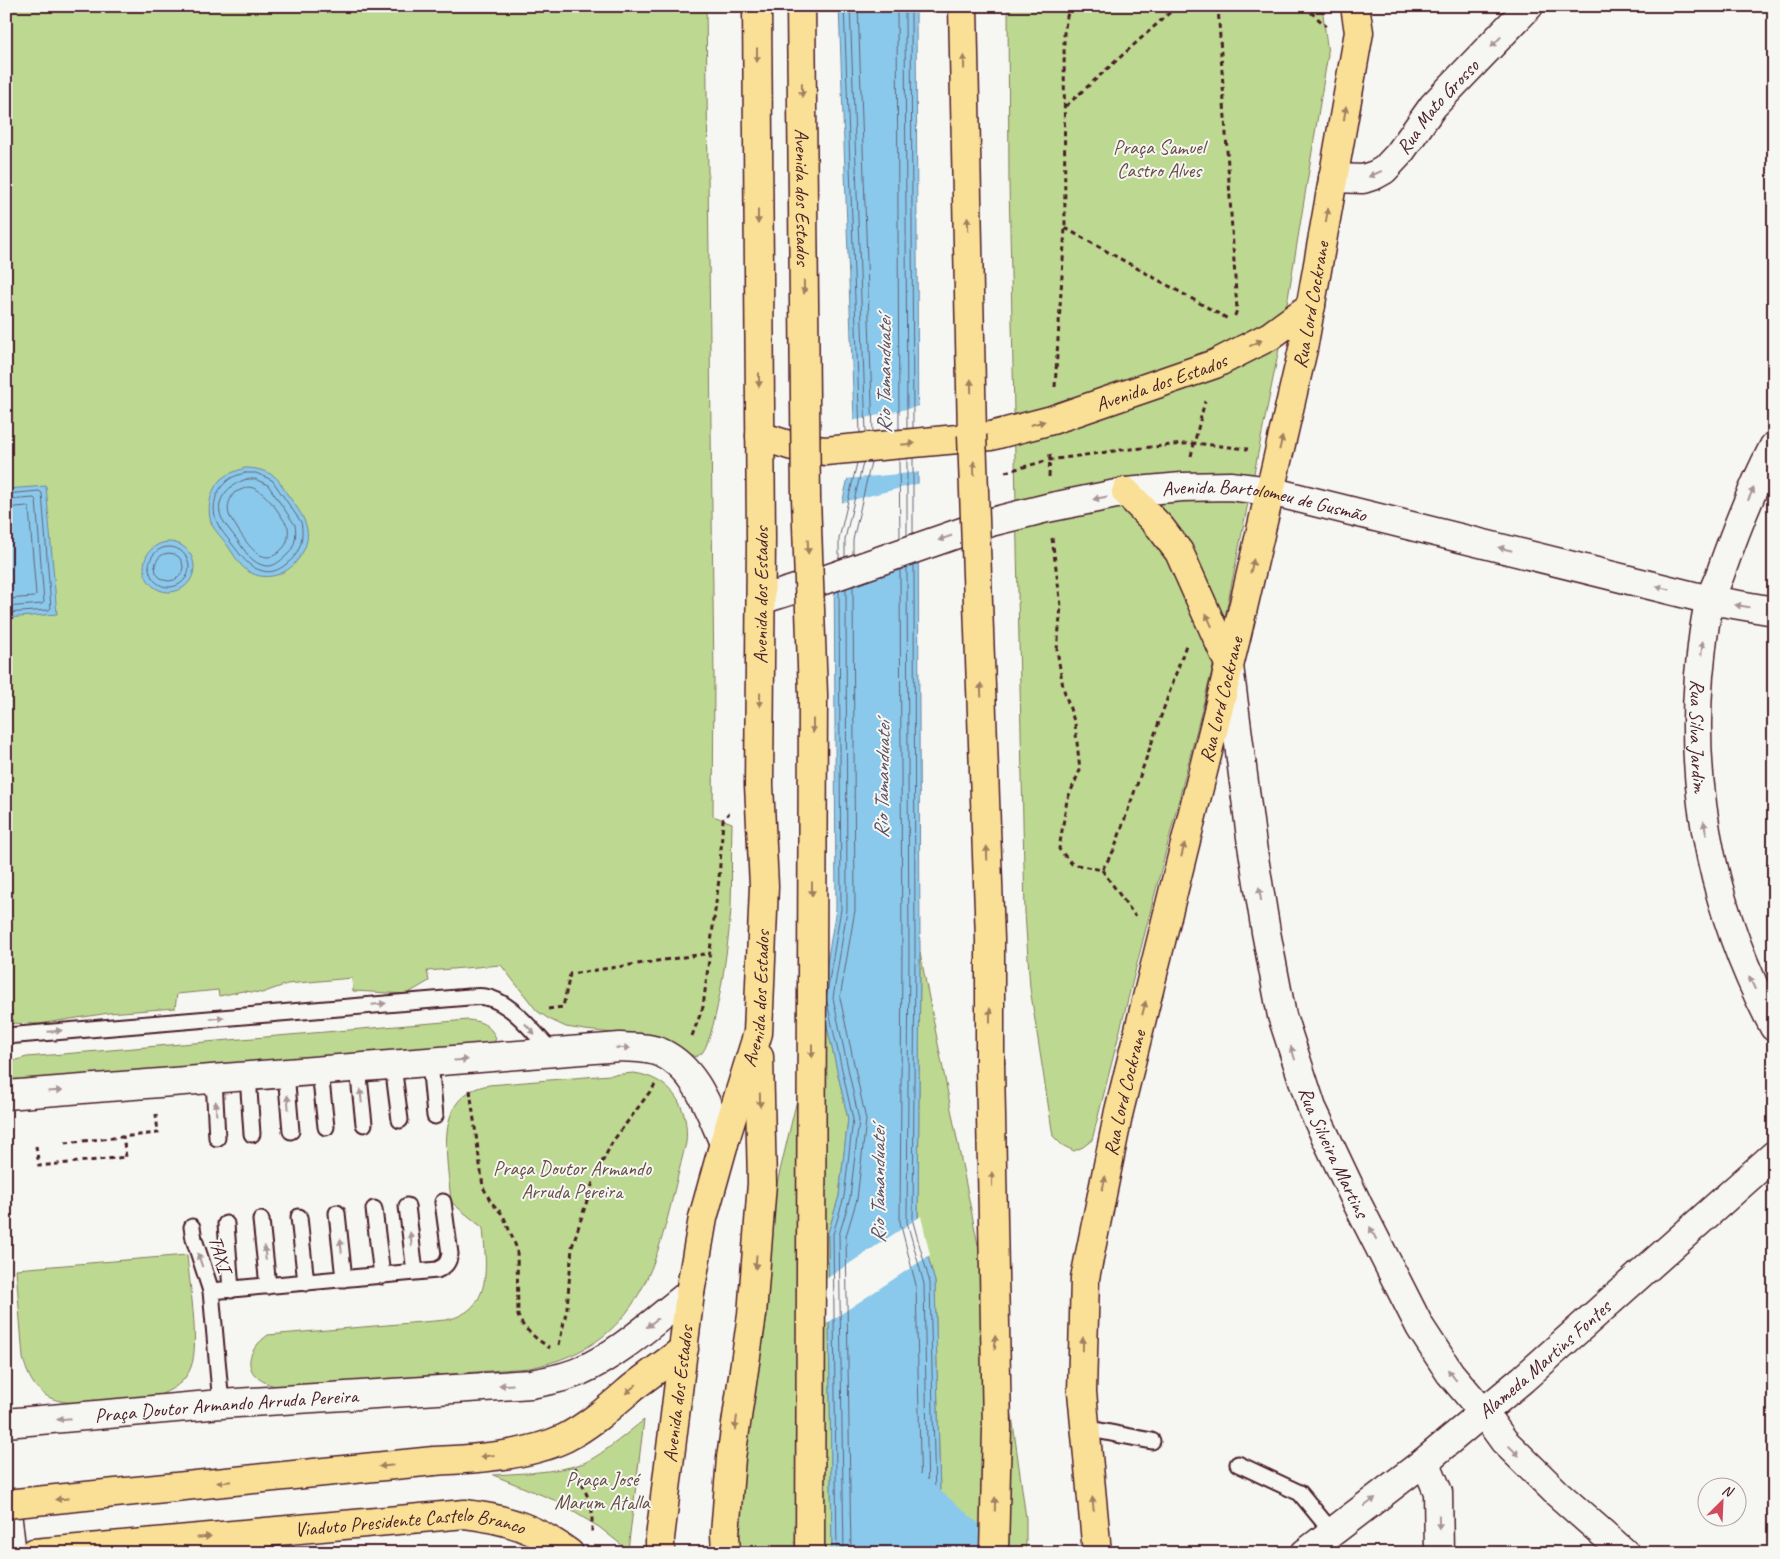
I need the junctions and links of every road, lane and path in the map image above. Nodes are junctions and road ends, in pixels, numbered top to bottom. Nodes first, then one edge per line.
1 (757, 6) edge
2 (801, 6) edge
3 (963, 6) edge
4 (1069, 6) edge
5 (1177, 6) edge
6 (1218, 6) edge
7 (1529, 6) edge
8 (1359, 15) edge
9 (1065, 107) junction
10 (1333, 178) junction
11 (1065, 228) junction
12 (1311, 306) junction
13 (1215, 364) junction
14 (1052, 420) junction
15 (760, 436) junction
16 (1194, 443) junction
17 (1774, 446) edge
18 (1279, 453) junction
19 (1050, 460) junction
20 (1001, 473) dead end
21 (1182, 486) junction
22 (1270, 490) junction
23 (1126, 492) junction
24 (1047, 508) junction
25 (760, 600) junction
26 (1710, 600) junction
27 (1774, 611) edge
28 (1187, 642) dead end
29 (1229, 664) junction
30 (759, 785) junction
31 (1102, 870) junction
32 (1165, 923) junction
33 (711, 953) junction
34 (516, 1014) junction
35 (1774, 1026) edge
36 (758, 1033) junction
37 (6, 1036) edge
38 (552, 1052) junction
39 (472, 1059) junction
40 (674, 1061) junction
41 (430, 1062) junction
42 (393, 1065) junction
43 (358, 1068) junction
44 (320, 1071) junction
45 (286, 1073) junction
46 (248, 1076) junction
47 (214, 1079) junction
48 (6, 1095) edge
49 (435, 1116) dead end
50 (400, 1120) dead end
51 (364, 1124) dead end
52 (326, 1127) dead end
53 (291, 1131) dead end
54 (150, 1134) dead end
55 (252, 1134) dead end
56 (123, 1136) junction
57 (217, 1138) dead end
58 (65, 1143) dead end
59 (724, 1143) junction
60 (36, 1146) dead end
61 (1774, 1156) edge
62 (443, 1202) dead end
63 (407, 1206) dead end
64 (374, 1209) dead end
65 (337, 1213) dead end
66 (299, 1217) dead end
67 (261, 1220) dead end
68 (226, 1224) dead end
69 (192, 1227) dead end
70 (415, 1272) junction
71 (382, 1276) junction
72 (344, 1279) junction
73 (306, 1283) junction
74 (268, 1286) junction
75 (231, 1290) junction
76 (211, 1291) junction
77 (690, 1293) junction
78 (684, 1349) junction
79 (221, 1404) junction
80 (1483, 1412) junction
81 (6, 1423) edge
82 (1085, 1428) junction
83 (563, 1438) junction
84 (1152, 1442) dead end
85 (1425, 1461) junction
86 (1238, 1464) dead end
87 (6, 1504) edge
88 (1332, 1532) junction
89 (592, 1534) dead end
90 (13, 1553) edge
91 (34, 1553) edge
92 (569, 1553) edge
93 (660, 1553) edge
94 (726, 1553) edge
95 (810, 1553) edge
96 (994, 1553) edge
97 (1098, 1553) edge
98 (1305, 1553) edge
99 (1439, 1553) edge
100 (1625, 1553) edge

1 -> 15 highway, Avenida dos Estados
2 -> 95 highway, Avenida dos Estados, bridge
96 -> 3 highway, bridge
4 - 9 path
5 - 9 path
6 - 11 path
7 -> 10 street, Rua Mato Grosso
10 -> 8 highway, Rua Lord Cockrane
9 - 11 path
12 -> 10 highway, Rua Lord Cockrane
11 - 14 path
13 -> 12 highway, Avenida dos Estados
18 -> 12 highway, Rua Lord Cockrane
13 - 14 highway, Avenida dos Estados
13 - 16 path
15 -> 14 highway, Avenida dos Estados
14 - 19 path
15 - 25 highway, Avenida dos Estados
16 - 18 path
16 - 19 path
16 - 21 path
26 -> 17 street, Rua Silva Jardim
18 - 22 highway, Rua Lord Cockrane
19 - 20 path
19 - 24 path
21 - 22 street, Avenida Bartolomeu de Gusmão
21 - 23 street, Avenida Bartolomeu de Gusmão
26 -> 22 street, Avenida Bartolomeu de Gusmão
29 -> 22 highway, Rua Lord Cockrane
23 -> 24 street, Avenida Bartolomeu de Gusmão
29 -> 23 highway
24 -> 25 street, Avenida Bartolomeu de Gusmão
24 - 31 path
25 -> 30 highway, Avenida dos Estados
27 -> 26 street, Avenida Bartolomeu de Gusmão
35 -> 26 street, Rua Silva Jardim
28 - 31 path
32 -> 29 highway, Rua Lord Cockrane
80 -> 29 street, Rua Silveira Martins
30 - 33 path
30 - 36 highway, Avenida dos Estados
31 - 32 path
82 -> 32 highway, Rua Lord Cockrane
33 - 34 path
33 - 40 path
37 -> 34 lane
34 -> 38 lane
36 - 59 highway, Avenida dos Estados
36 -> 94 highway
38 - 39 street
38 -> 40 street
39 - 40 path
41 -> 39 street
40 - 59 street
41 - 42 street
41 - 49 lane
42 - 43 street
42 - 50 lane
43 - 44 street
51 -> 43 lane
44 - 45 street
44 - 52 lane
45 - 46 street
53 -> 45 lane
46 - 47 street
46 - 55 lane
48 -> 47 street
57 -> 47 lane
54 - 56 path
56 - 58 path
56 - 60 path
59 - 77 highway, Avenida dos Estados
61 - 80 street, Alameda Martins Fontes
62 - 70 lane
70 -> 63 lane
64 - 71 lane
72 -> 65 lane
66 - 73 lane
74 -> 67 lane
68 - 75 lane
76 -> 69 lane, TAXI
70 - 71 lane
71 - 72 lane
72 - 73 lane
73 - 74 lane
74 - 75 lane
75 - 76 lane
76 - 79 lane, TAXI
77 - 78 highway, Avenida dos Estados
77 -> 79 street, Praça Doutor Armando Arruda Pereira
78 -> 83 highway
78 - 93 highway, Avenida dos Estados
79 -> 81 street, Praça Doutor Armando Arruda Pereira
80 - 85 street, Alameda Martins Fontes
80 -> 100 street, Rua Silveira Martins
82 - 84 lane
97 -> 82 highway
83 -> 87 highway, bridge
83 - 89 path
88 -> 85 street, Alameda Martins Fontes
85 -> 99 street
86 - 88 lane
87 - 90 street
88 - 98 street, Alameda Martins Fontes
91 -> 92 highway, Viaduto Presidente Castelo Branco

